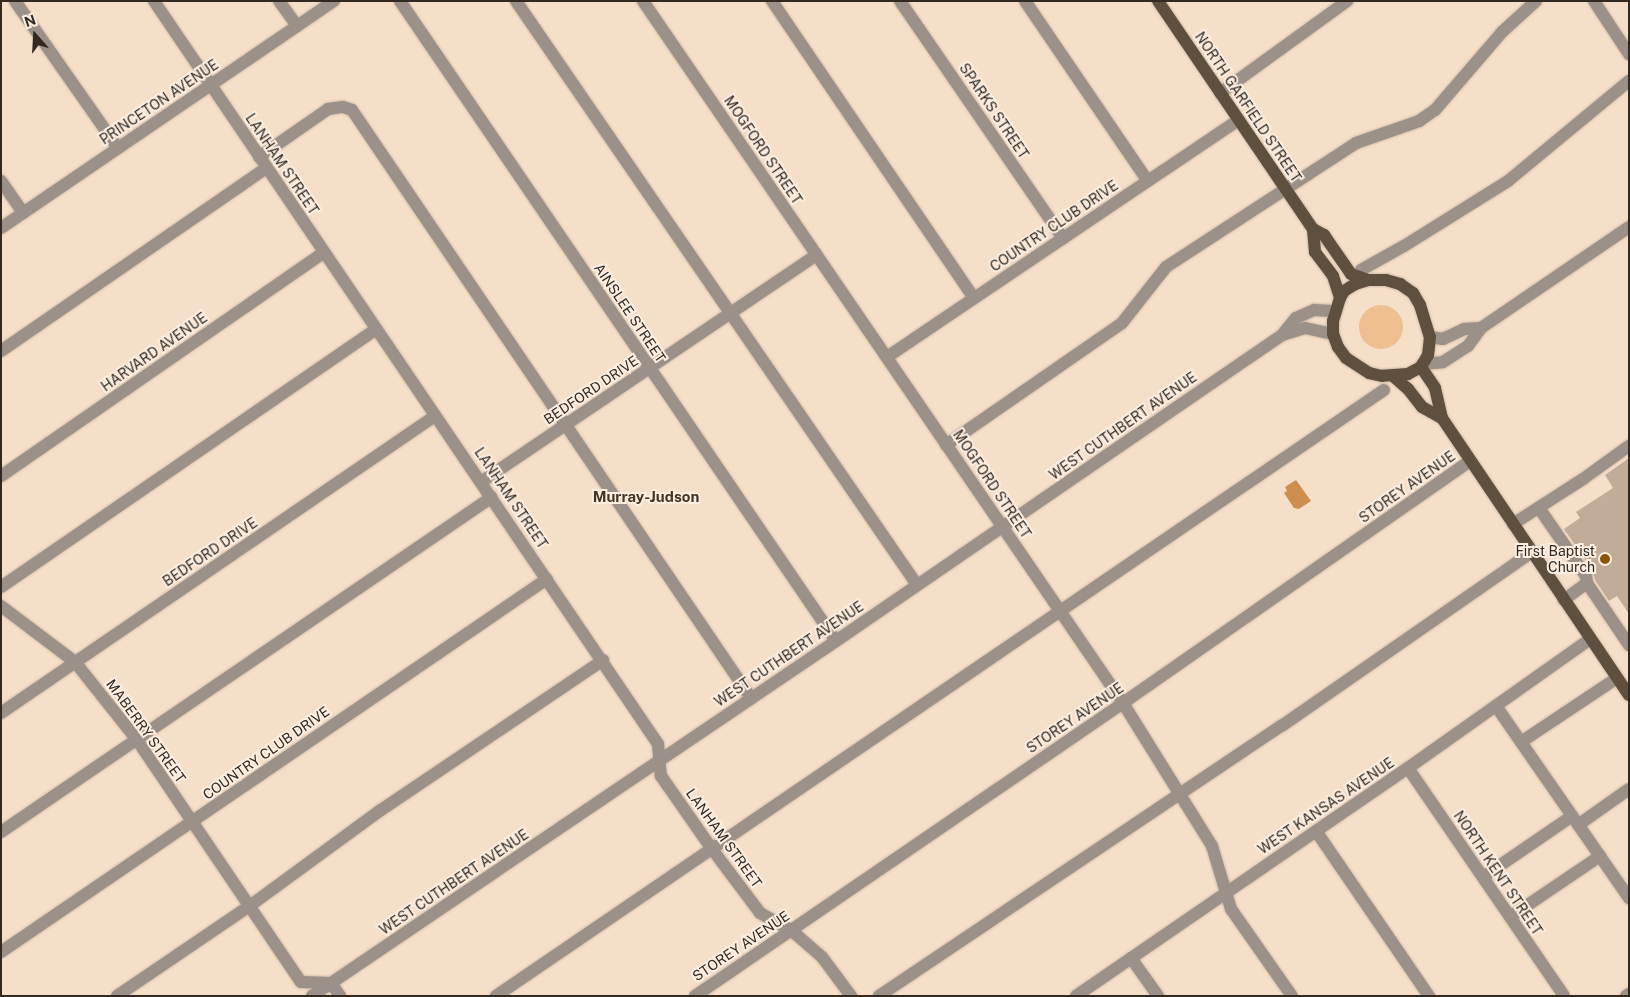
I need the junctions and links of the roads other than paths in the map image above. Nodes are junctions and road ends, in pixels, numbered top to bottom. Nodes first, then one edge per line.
1 (15, 1) edge
2 (154, 1) edge
3 (279, 1) edge
4 (334, 1) edge
5 (400, 1) edge
6 (516, 1) edge
7 (643, 1) edge
8 (772, 1) edge
9 (900, 1) edge
10 (1025, 1) edge
11 (1347, 1) edge
12 (1536, 1) edge
13 (1594, 1) edge
14 (1159, 2) edge
15 (297, 26) junction
16 (1629, 54) edge
17 (1629, 81) edge
18 (210, 86) junction
19 (1220, 93) junction
20 (1239, 120) junction
21 (118, 148) junction
22 (259, 158) junction
23 (266, 168) junction
24 (1, 181) edge
25 (1148, 181) junction
26 (1285, 188) junction
27 (23, 213) junction
28 (1, 228) edge
29 (1629, 228) edge
30 (1312, 229) junction
31 (1063, 238) junction
32 (324, 252) junction
33 (816, 255) junction
34 (1364, 275) junction
35 (974, 298) junction
36 (1340, 298) junction
37 (1336, 311) junction
38 (730, 313) junction
39 (1481, 328) junction
40 (376, 329) junction
41 (1333, 334) junction
42 (1282, 335) junction
43 (1430, 336) junction
44 (1, 351) edge
45 (887, 358) junction
46 (1422, 365) junction
47 (650, 368) junction
48 (1393, 376) junction
49 (1384, 390) dead end
50 (436, 416) junction
51 (1442, 418) junction
52 (566, 425) junction
53 (946, 445) junction
54 (1629, 446) edge
55 (1470, 461) junction
56 (1, 476) edge
57 (482, 482) junction
58 (492, 497) junction
59 (1539, 508) junction
60 (1513, 524) junction
61 (1002, 527) junction
62 (1532, 552) junction
63 (547, 579) junction
64 (1587, 583) junction
65 (917, 585) junction
66 (1, 587) edge
67 (1564, 600) junction
68 (1, 606) edge
69 (1060, 612) junction
70 (1590, 639) junction
71 (836, 641) junction
72 (1627, 642) edge
73 (603, 660) junction
74 (75, 662) junction
75 (1617, 678) junction
76 (1629, 695) edge
77 (751, 698) junction
78 (1123, 703) junction
79 (1496, 706) junction
80 (1, 713) edge
81 (137, 740) junction
82 (1521, 742) junction
83 (660, 760) junction
84 (1408, 768) junction
85 (1629, 789) edge
86 (1179, 793) junction
87 (1575, 820) junction
88 (193, 822) junction
89 (1316, 831) junction
90 (1, 832) edge
91 (712, 849) junction
92 (1600, 856) junction
93 (1483, 877) junction
94 (1226, 892) junction
95 (1629, 898) edge
96 (251, 905) junction
97 (1510, 917) junction
98 (791, 930) junction
99 (1, 952) edge
100 (1131, 958) junction
101 (331, 983) junction
102 (1629, 994) edge
103 (117, 996) edge
104 (312, 996) edge
105 (340, 996) edge
106 (496, 996) edge
107 (695, 996) edge
108 (851, 996) edge
109 (879, 996) edge
110 (1076, 996) edge
111 (1158, 996) edge
112 (1292, 996) edge
113 (1429, 996) edge
114 (1564, 996) edge
115 (1626, 996) edge

1 - 21 street
2 - 18 street, LANHAM STREET
3 - 15 street
4 - 15 street, PRINCETON AVENUE
5 - 47 street, AINSLEE STREET
6 - 38 street
7 - 33 street, MOGFORD STREET
8 - 35 street
9 - 31 street, SPARKS STREET
10 - 25 street
11 - 19 street
12 - 26 street
13 - 16 street
14 - 19 main road, NORTH GARFIELD STREET
15 - 18 street, PRINCETON AVENUE
17 - 34 street
18 - 21 street, PRINCETON AVENUE
18 - 22 street, LANHAM STREET
19 - 20 main road, NORTH GARFIELD STREET
20 - 25 street, COUNTRY CLUB DRIVE
20 - 26 main road, NORTH GARFIELD STREET
21 - 27 street, PRINCETON AVENUE
22 - 23 street, LANHAM STREET
22 - 52 street
23 - 32 street, LANHAM STREET
23 - 44 street
24 - 27 street
25 - 31 street, COUNTRY CLUB DRIVE
26 - 30 main road, NORTH GARFIELD STREET
26 - 53 street
27 - 28 street, PRINCETON AVENUE
29 - 39 street
30 - 34 main road
30 - 36 main road
31 - 35 street, COUNTRY CLUB DRIVE
32 - 40 street, LANHAM STREET
32 - 56 street, HARVARD AVENUE
33 - 38 street, BEDFORD DRIVE
33 - 45 street, MOGFORD STREET
34 - 36 main road
34 - 43 main road
35 - 45 street, COUNTRY CLUB DRIVE
36 - 37 main road
37 - 41 main road
37 - 42 street, WEST CUTHBERT AVENUE
38 - 47 street, BEDFORD DRIVE
38 - 65 street
39 - 43 street
39 - 46 street
40 - 50 street, LANHAM STREET
40 - 66 street
41 - 42 street, WEST CUTHBERT AVENUE
41 - 48 main road
42 - 61 street, WEST CUTHBERT AVENUE
43 - 46 main road
45 - 53 street, MOGFORD STREET
46 - 48 main road
46 - 51 main road
47 - 52 street, BEDFORD DRIVE
47 - 71 street, AINSLEE STREET
48 - 51 main road
49 - 69 street
50 - 57 street, LANHAM STREET
50 - 74 street, BEDFORD DRIVE
51 - 55 main road
52 - 57 street, BEDFORD DRIVE
52 - 77 street
53 - 61 street, MOGFORD STREET
54 - 59 street
55 - 60 main road
55 - 78 street, STOREY AVENUE
57 - 58 street, LANHAM STREET
58 - 63 street, LANHAM STREET
58 - 81 street
59 - 60 street
59 - 64 street
60 - 62 main road
61 - 65 street, WEST CUTHBERT AVENUE
61 - 69 street, MOGFORD STREET
62 - 67 main road
62 - 86 street
63 - 73 street, LANHAM STREET
63 - 88 street, COUNTRY CLUB DRIVE
64 - 67 street
64 - 72 street
65 - 71 street, WEST CUTHBERT AVENUE
67 - 70 main road
68 - 74 street, MABERRY STREET
69 - 78 street, MOGFORD STREET
69 - 91 street
70 - 75 main road
70 - 79 street, WEST KANSAS AVENUE
71 - 77 street, WEST CUTHBERT AVENUE
73 - 83 street, LANHAM STREET
73 - 96 street
74 - 80 street, BEDFORD DRIVE
74 - 81 street, MABERRY STREET
75 - 76 main road
75 - 82 street
77 - 83 street, WEST CUTHBERT AVENUE
78 - 86 street, MOGFORD STREET
78 - 98 street, STOREY AVENUE
79 - 82 street
79 - 84 street, WEST KANSAS AVENUE
81 - 88 street, MABERRY STREET
81 - 90 street
82 - 87 street
83 - 91 street, LANHAM STREET
83 - 101 street, WEST CUTHBERT AVENUE
84 - 89 street, WEST KANSAS AVENUE
84 - 93 street, NORTH KENT STREET
85 - 87 street
86 - 94 street, MOGFORD STREET
86 - 109 street
87 - 92 street
87 - 93 street
88 - 96 street, MABERRY STREET
88 - 99 street, COUNTRY CLUB DRIVE
89 - 94 street, WEST KANSAS AVENUE
89 - 113 street
91 - 98 street, LANHAM STREET
91 - 106 street
92 - 95 street
92 - 97 street
93 - 97 street, NORTH KENT STREET
94 - 100 street, WEST KANSAS AVENUE
94 - 112 street, MOGFORD STREET
96 - 101 street, MABERRY STREET
96 - 103 street
97 - 114 street, NORTH KENT STREET
98 - 107 street, STOREY AVENUE
98 - 108 street, LANHAM STREET
100 - 110 street, WEST KANSAS AVENUE
100 - 111 street
101 - 104 street, WEST CUTHBERT AVENUE
101 - 105 street
102 - 115 street

